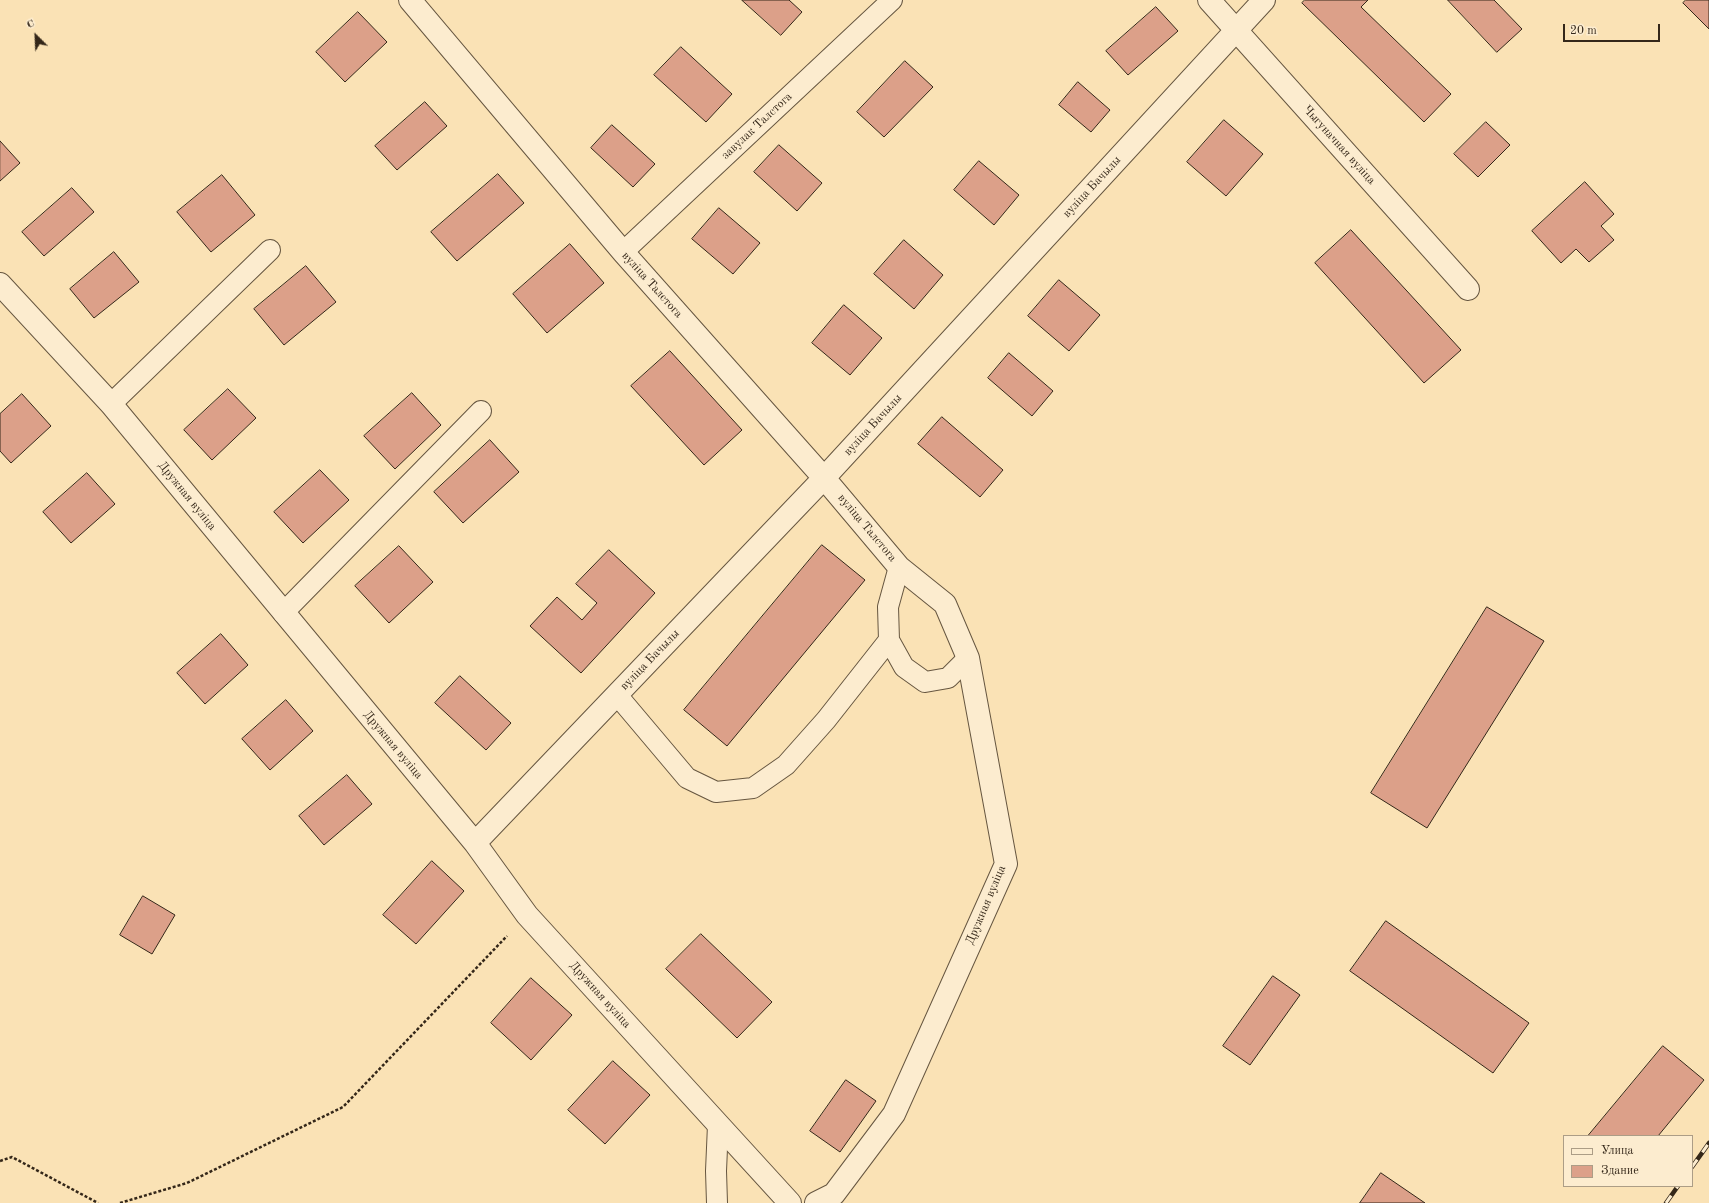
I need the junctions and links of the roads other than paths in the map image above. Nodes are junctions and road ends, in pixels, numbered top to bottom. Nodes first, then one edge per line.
1 (410, 0) edge
2 (892, 0) edge
3 (1209, 0) edge
4 (1264, 0) edge
5 (1236, 30) junction
6 (270, 250) dead end
7 (623, 252) junction
8 (0, 284) edge
9 (1468, 289) dead end
10 (112, 404) junction
11 (481, 411) dead end
12 (824, 478) junction
13 (899, 567) junction
14 (283, 613) junction
15 (890, 640) junction
16 (968, 658) junction
17 (617, 695) junction
18 (474, 843) junction
19 (718, 1124) junction
20 (717, 1203) edge
21 (790, 1203) edge
22 (816, 1203) edge

1 - 7 street, вуліца Талстога
2 - 7 lane, завулак Талстога
3 - 5 street, Чыгуначная вуліца
4 - 5 street, вуліца Бачылы
5 - 9 street, Чыгуначная вуліца
5 - 12 street, вуліца Бачылы
6 - 10 lane
7 - 12 street, вуліца Талстога
8 - 10 street, Дружная вуліца
10 - 14 street, Дружная вуліца
11 - 14 lane
12 - 13 street, вуліца Талстога
12 - 17 street, вуліца Бачылы
13 - 15 lane
13 - 16 street, Дружная вуліца
14 - 18 street, Дружная вуліца
15 - 16 lane
15 - 17 lane
16 - 22 street, Дружная вуліца
17 - 18 street, вуліца Бачылы
18 - 19 street, Дружная вуліца
19 - 20 lane
19 - 21 street, Дружная вуліца

